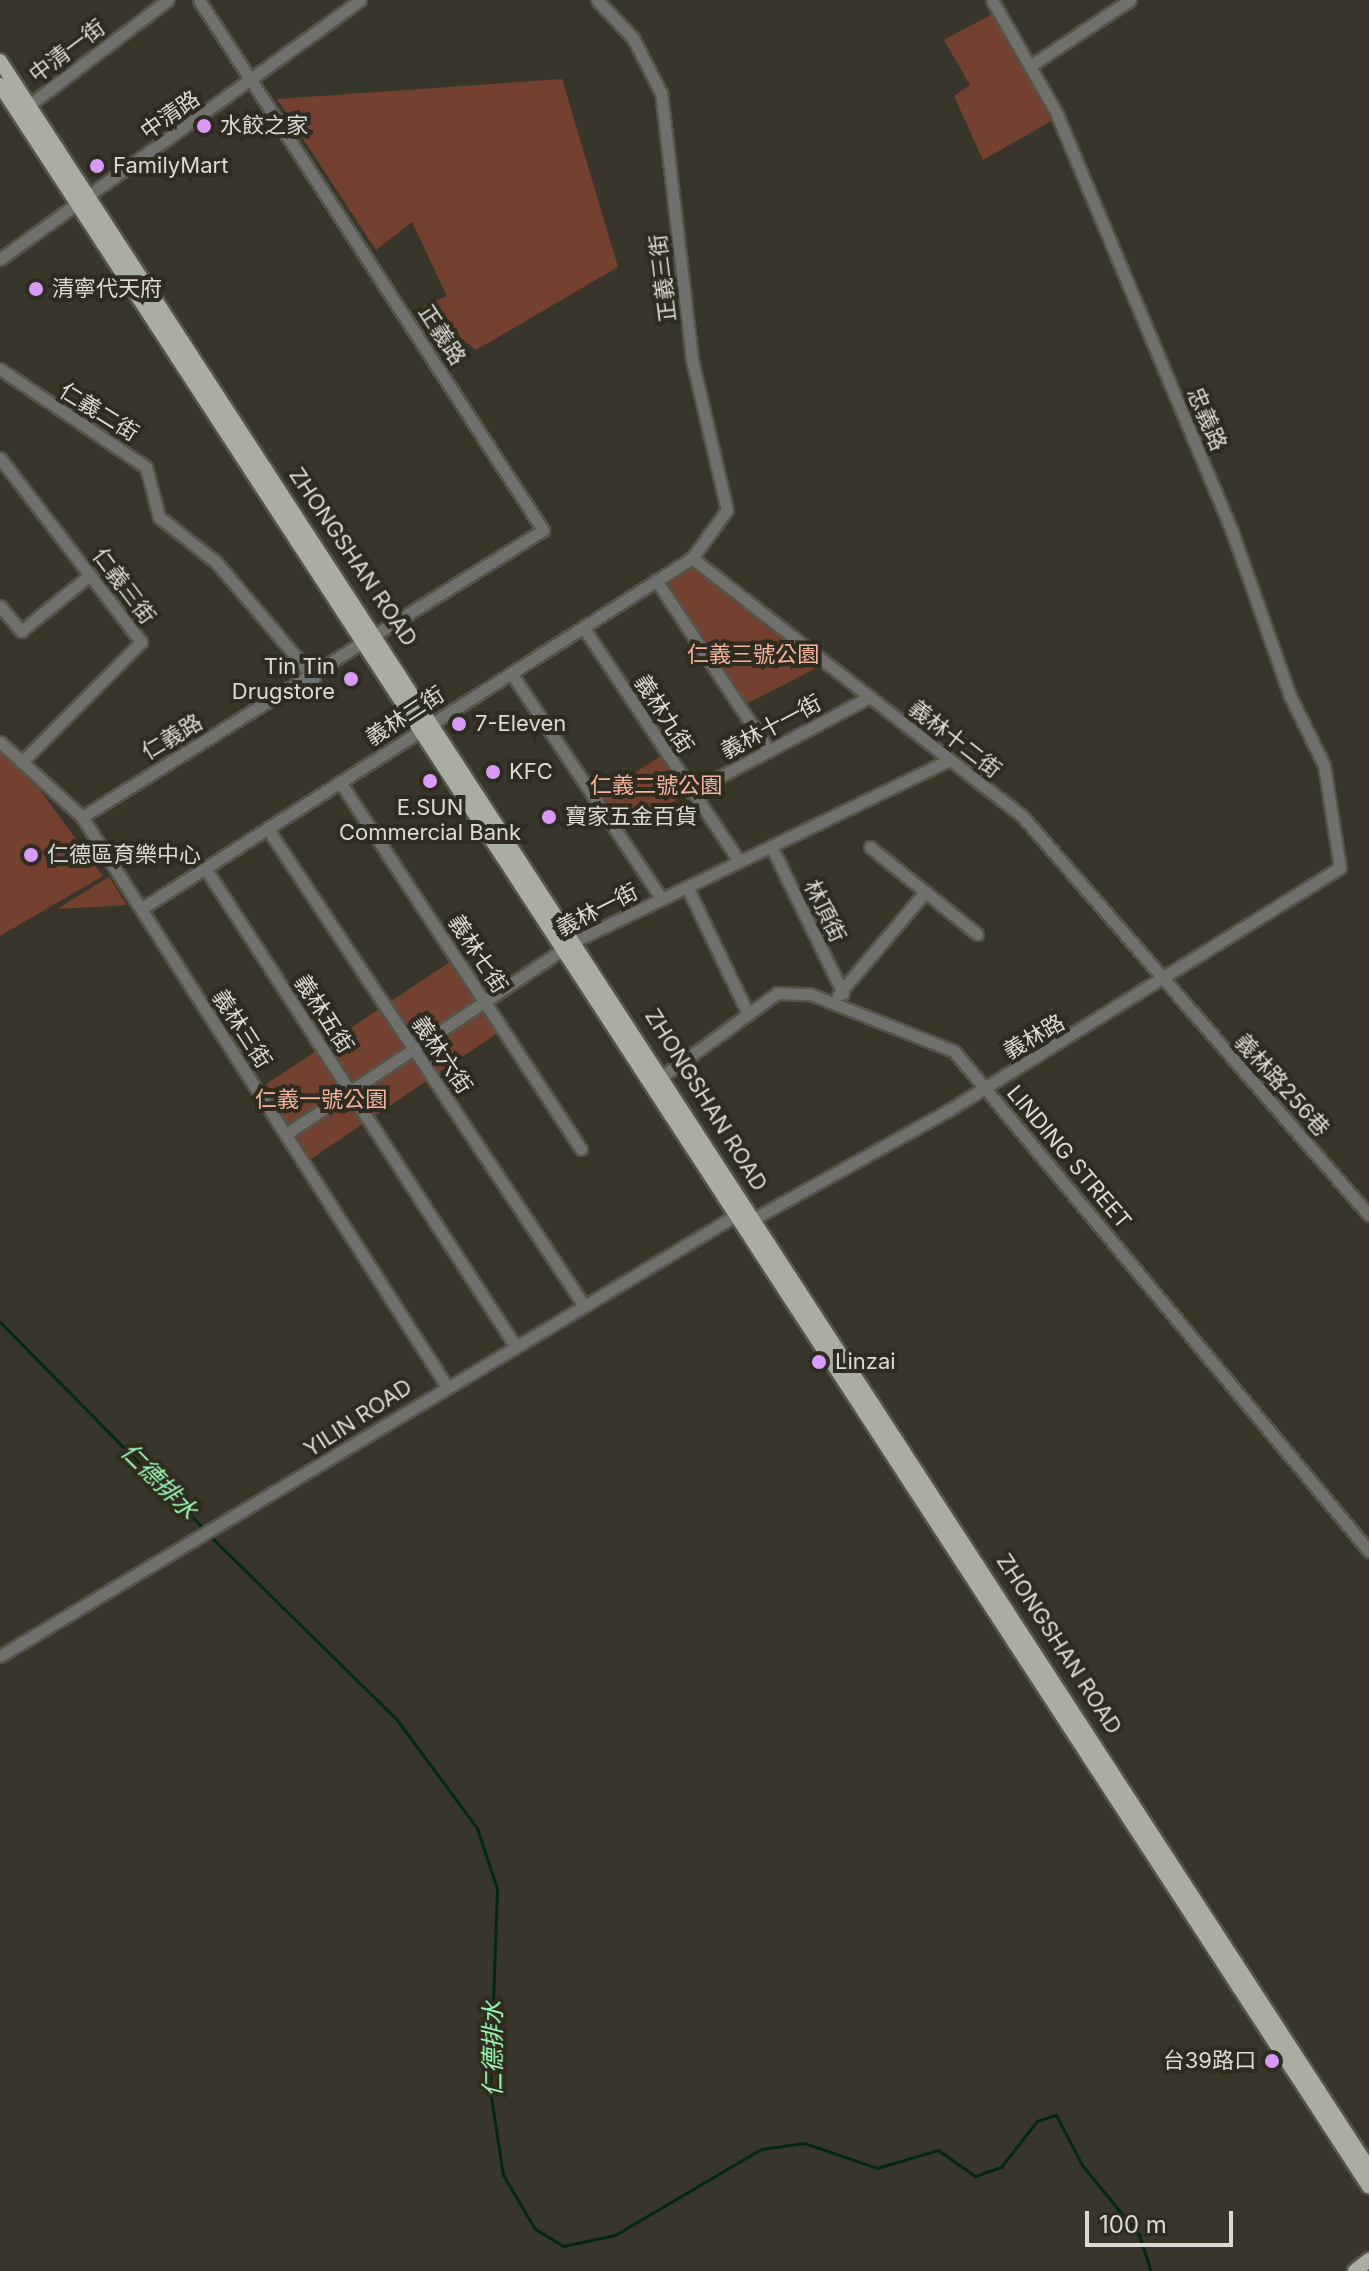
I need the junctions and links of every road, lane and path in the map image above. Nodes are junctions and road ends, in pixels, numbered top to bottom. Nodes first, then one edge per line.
1 (168, 0) edge
2 (199, 0) edge
3 (360, 0) edge
4 (597, 0) edge
5 (992, 0) edge
6 (1130, 0) edge
7 (0, 61) edge
8 (1033, 64) junction
9 (252, 81) junction
10 (0, 85) edge
11 (29, 105) junction
12 (83, 201) junction
13 (0, 259) edge
14 (0, 369) edge
15 (0, 458) edge
16 (692, 558) junction
17 (90, 575) junction
18 (656, 580) junction
19 (0, 606) edge
20 (583, 627) junction
21 (374, 640) junction
22 (511, 673) junction
23 (314, 678) junction
24 (870, 697) junction
25 (430, 724) junction
26 (0, 742) edge
27 (769, 751) junction
28 (950, 760) junction
29 (21, 763) junction
30 (340, 782) junction
31 (691, 792) junction
32 (82, 817) junction
33 (267, 828) junction
34 (771, 846) junction
35 (870, 847) dead end
36 (739, 861) junction
37 (205, 868) junction
38 (1340, 868) joint
39 (687, 887) junction
40 (925, 892) junction
41 (662, 899) junction
42 (141, 909) junction
43 (977, 934) dead end
44 (571, 944) junction
45 (1165, 982) junction
46 (843, 993) junction
47 (827, 1001) junction
48 (485, 1003) junction
49 (748, 1014) junction
50 (414, 1049) junction
51 (659, 1079) junction
52 (986, 1087) junction
53 (351, 1091) junction
54 (286, 1134) junction
55 (581, 1149) dead end
56 (738, 1214) junction
57 (1369, 1215) edge
58 (755, 1218) junction
59 (583, 1304) junction
60 (514, 1344) junction
61 (446, 1385) junction
62 (1369, 1551) edge
63 (0, 1656) edge
64 (1369, 2168) edge
65 (1369, 2187) edge
66 (1369, 2260) edge
67 (1355, 2271) edge

1 - 11 street, 中清一街
2 - 9 street, 正義路
3 - 9 street, 中清路
4 - 16 street, 正義三街
5 - 8 street, 忠義路
6 - 8 street
7 - 11 main road, ZHONGSHAN ROAD
8 - 38 street, 忠義路
9 - 12 street, 中清路
9 - 21 street, 正義路
10 - 12 main road, ZHONGSHAN ROAD
11 - 12 main road, ZHONGSHAN ROAD
12 - 13 street, 中清路
12 - 21 main road, ZHONGSHAN ROAD
14 - 23 street, 仁義二街
15 - 17 street, 仁義三街
16 - 18 street, 義林二街
16 - 24 street, 義林十二街
17 - 19 street
17 - 29 street, 仁義三街
18 - 20 street, 義林二街
18 - 27 street
20 - 22 street, 義林二街
20 - 31 street, 義林九街
21 - 23 street, 仁義路
21 - 25 main road, ZHONGSHAN ROAD
22 - 25 street, 義林二街
22 - 41 street
23 - 32 street, 仁義路
24 - 27 street, 義林十一街
24 - 28 street, 義林十二街
25 - 30 street, 義林二街
25 - 44 main road, ZHONGSHAN ROAD
26 - 29 street
27 - 31 street, 義林十一街
28 - 34 street, 義林一街
28 - 45 street, 義林十二街
29 - 32 street
30 - 33 street, 義林二街
30 - 48 street, 義林七街
31 - 36 street, 義林九街
32 - 42 street, 義林三街
33 - 37 street, 義林二街
33 - 50 street, 義林六街
34 - 36 street, 義林一街
34 - 46 street, 林頂街
35 - 40 street
36 - 39 street, 義林一街
37 - 42 street, 義林二街
37 - 53 street, 義林五街
38 - 45 street, 義林路
39 - 41 street, 義林一街
39 - 49 street
40 - 43 street
40 - 46 street, 林頂街
41 - 44 street, 義林一街
42 - 54 street, 義林三街
44 - 48 street, 義林一街
44 - 51 main road, ZHONGSHAN ROAD
45 - 52 street, 義林路
45 - 57 street, 義林路256巷
46 - 47 street, 林頂街
47 - 49 street, LINDING STREET
47 - 52 street, LINDING STREET
48 - 50 street, 義林一街
48 - 55 street, 義林七街
49 - 51 street, LINDING STREET
50 - 53 street, 義林一街
50 - 59 street, 義林六街
51 - 56 main road, ZHONGSHAN ROAD
51 - 58 main road, ZHONGSHAN ROAD
52 - 58 street, 義林路
52 - 62 street, LINDING STREET
53 - 54 street, 義林一街
53 - 60 street, 義林五街
54 - 61 street, 義林三街
56 - 58 street
56 - 59 street, YILIN ROAD
56 - 65 main road, ZHONGSHAN ROAD
58 - 64 main road, ZHONGSHAN ROAD
59 - 60 street, YILIN ROAD
60 - 61 street, YILIN ROAD
61 - 63 street, YILIN ROAD
66 - 67 main road

